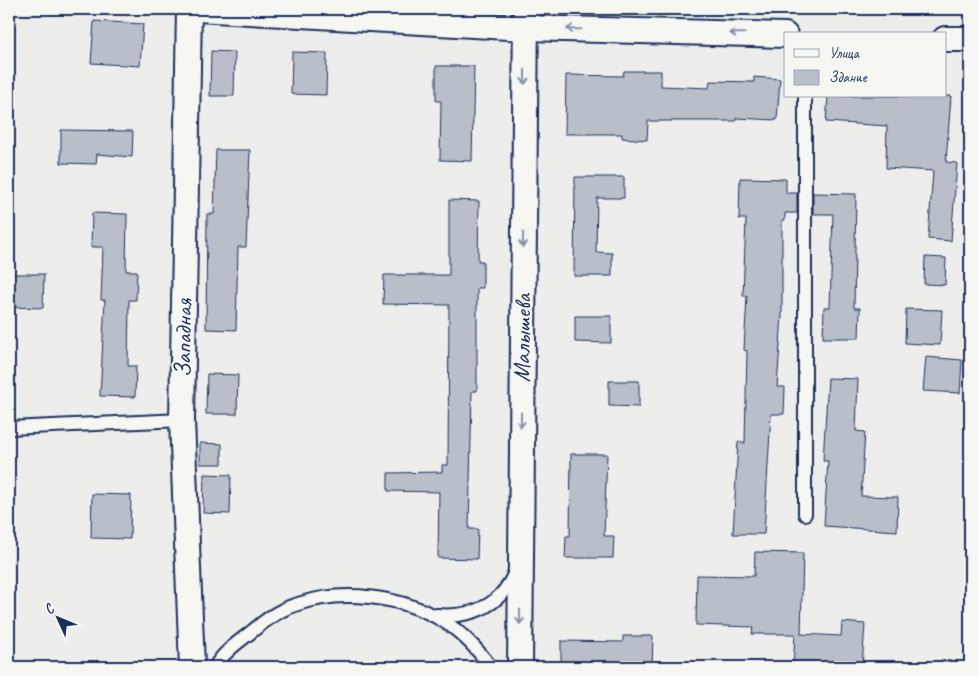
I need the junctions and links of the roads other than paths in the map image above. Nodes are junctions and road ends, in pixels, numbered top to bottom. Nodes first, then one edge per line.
1 (188, 9) edge
2 (198, 9) edge
3 (526, 18) edge
4 (784, 35) edge
5 (946, 39) edge
6 (970, 39) edge
7 (806, 98) edge
8 (182, 420) junction
9 (9, 428) edge
10 (805, 514) dead end
11 (520, 552) junction
12 (431, 614) junction
13 (192, 667) edge
14 (215, 667) edge
15 (491, 667) edge
16 (520, 667) edge

1 - 8 street, Западная
2 - 3 street
4 -> 3 street
3 -> 11 street, Малышева
5 - 6 street
7 - 10 lane
8 - 9 lane
8 - 13 street, Западная
11 - 12 lane
11 -> 16 street, Малышева
12 - 14 lane
12 - 15 lane

